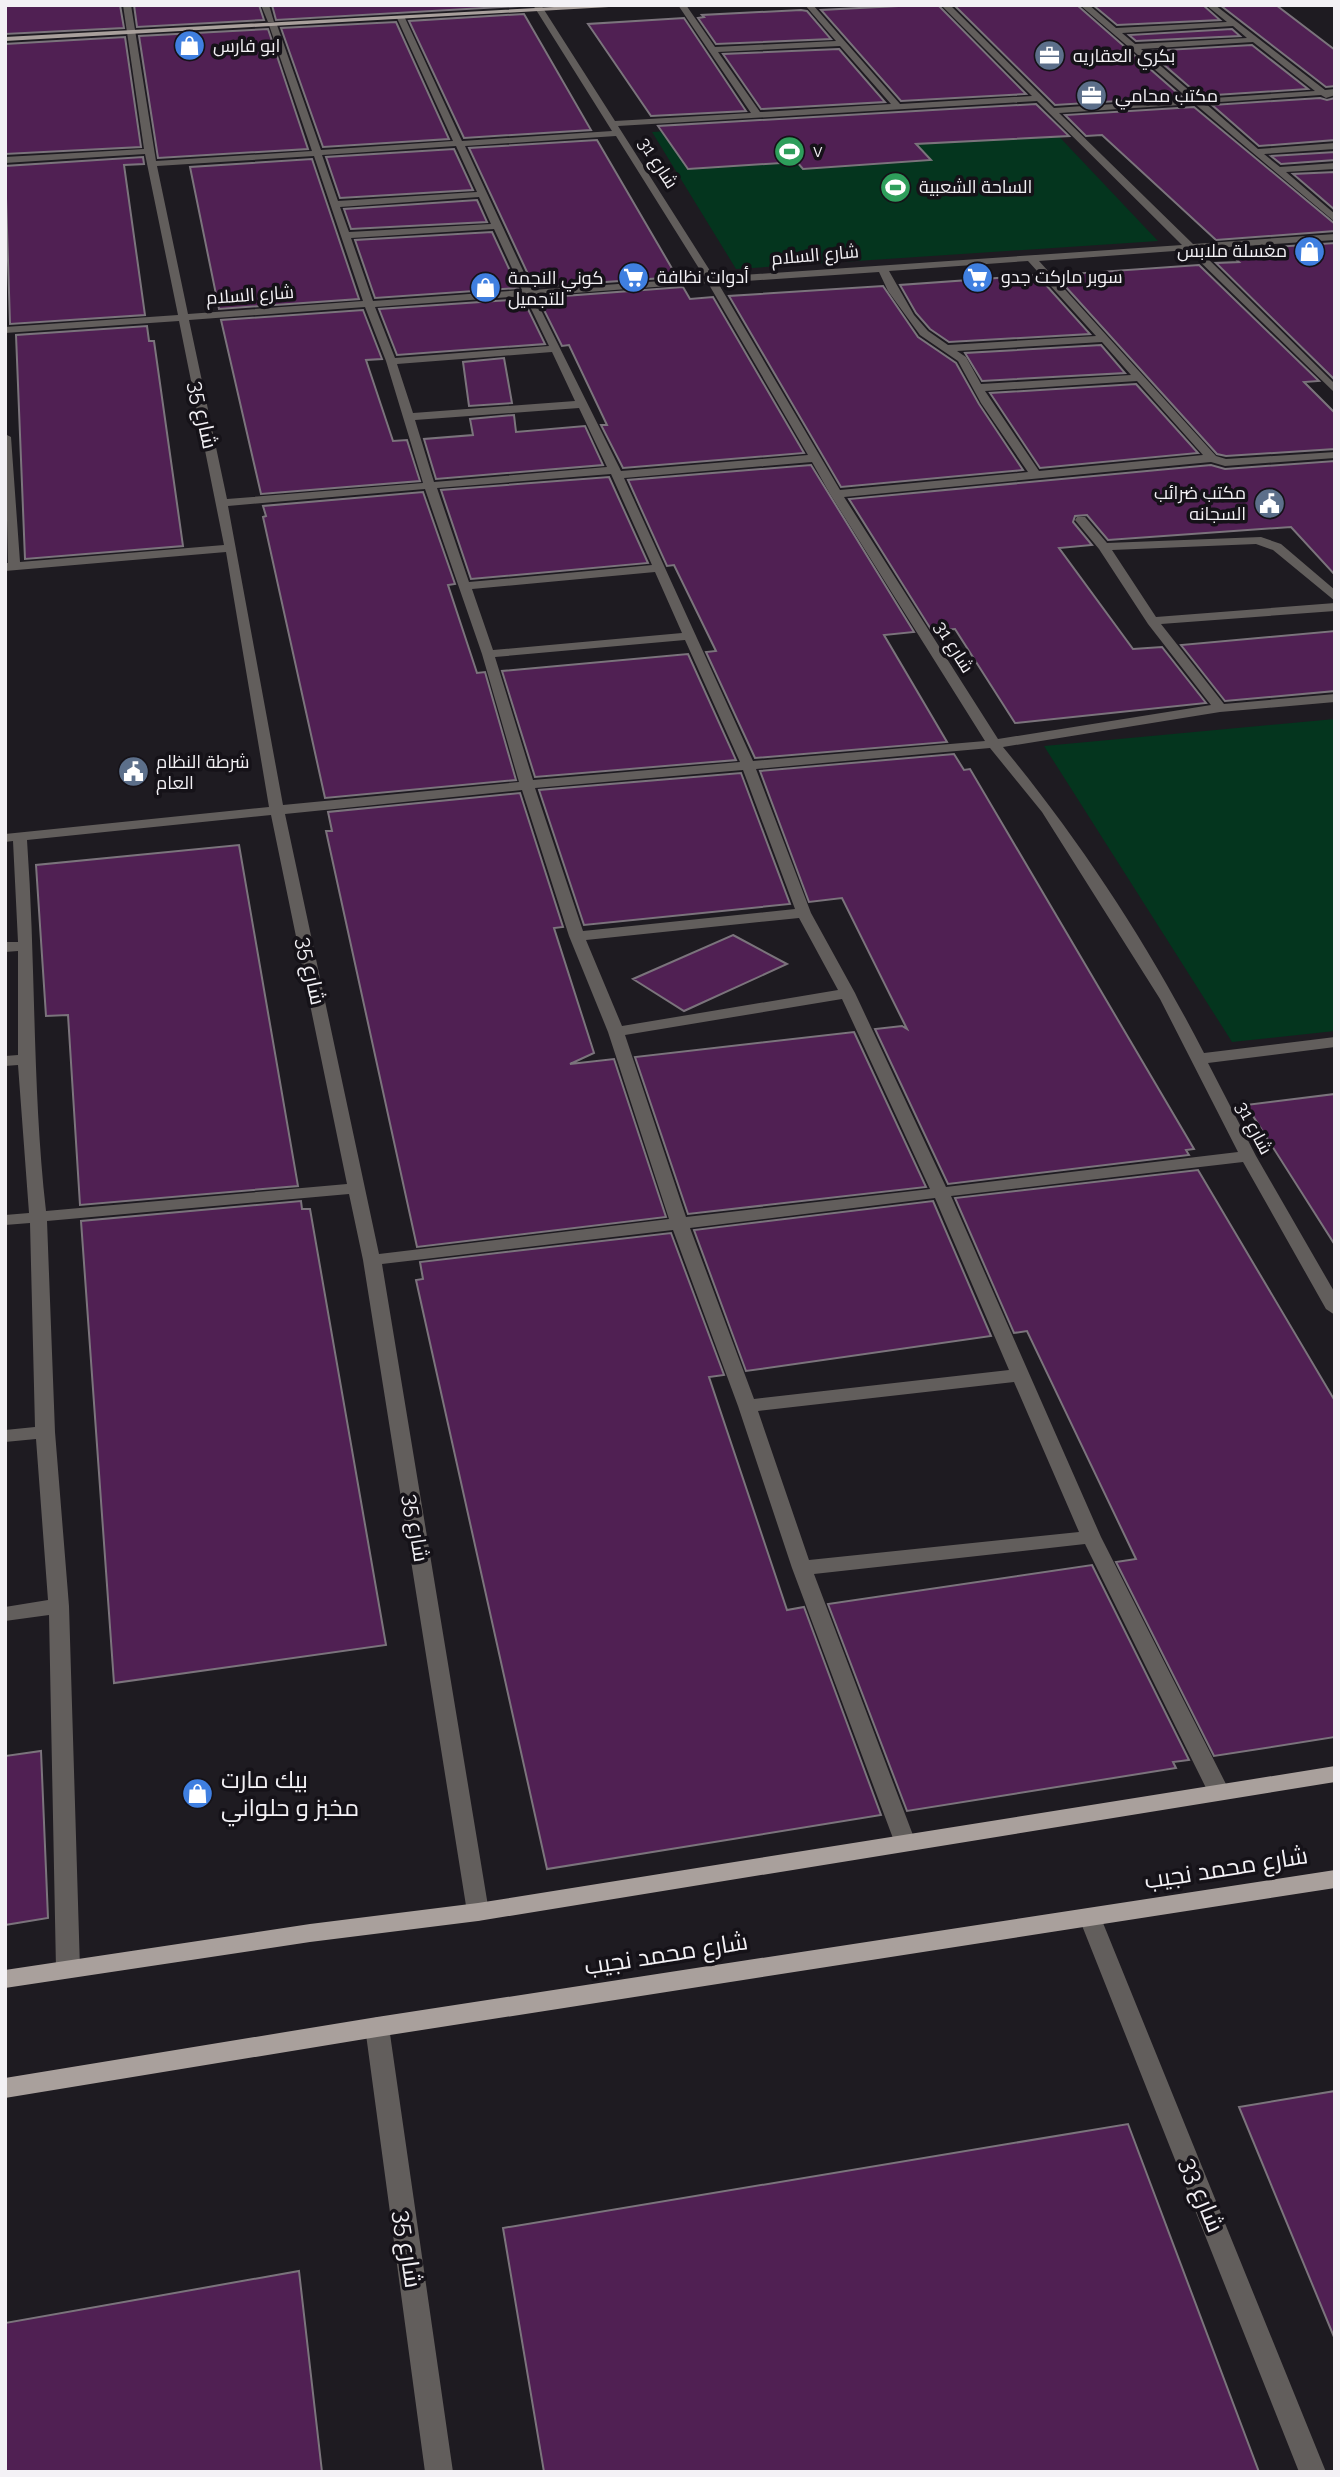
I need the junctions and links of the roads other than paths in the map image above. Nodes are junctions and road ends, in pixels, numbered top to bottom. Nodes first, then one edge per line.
1 (127, 5) edge
2 (265, 5) edge
3 (640, 5) edge
4 (682, 5) edge
5 (810, 5) edge
6 (945, 5) edge
7 (1084, 5) edge
8 (1210, 5) edge
9 (536, 7) edge
10 (398, 12) edge
11 (272, 23) junction
12 (1233, 24) junction
13 (132, 30) junction
14 (1114, 31) junction
15 (5, 34) edge
16 (5, 39) edge
17 (1254, 40) junction
18 (842, 43) junction
19 (1133, 47) junction
20 (714, 50) junction
21 (1335, 92) edge
22 (1323, 93) junction
23 (1039, 98) junction
24 (1197, 101) junction
25 (1335, 103) edge
26 (898, 107) junction
27 (1051, 111) junction
28 (757, 115) junction
29 (615, 128) junction
30 (461, 144) junction
31 (1335, 146) edge
32 (1256, 152) junction
33 (318, 153) junction
34 (151, 158) junction
35 (5, 160) edge
36 (1335, 166) edge
37 (1278, 170) junction
38 (483, 194) junction
39 (336, 204) junction
40 (1335, 219) edge
41 (498, 226) junction
42 (346, 235) junction
43 (1335, 237) edge
44 (1191, 247) junction
45 (1030, 257) junction
46 (882, 267) junction
47 (712, 281) junction
48 (529, 295) junction
49 (369, 304) junction
50 (183, 317) junction
51 (5, 330) edge
52 (1104, 339) junction
53 (949, 348) junction
54 (556, 349) junction
55 (391, 361) junction
56 (1137, 378) junction
57 (977, 388) junction
58 (1335, 390) edge
59 (582, 404) junction
60 (409, 417) junction
61 (5, 437) edge
62 (1335, 455) edge
63 (816, 458) junction
64 (1212, 458) junction
65 (6, 460) edge
66 (616, 473) junction
67 (1036, 475) junction
68 (430, 486) junction
69 (836, 494) junction
70 (222, 503) junction
71 (1081, 520) dead end
72 (1104, 547) junction
73 (231, 548) junction
74 (10, 567) edge
75 (659, 568) junction
76 (464, 586) junction
77 (1335, 597) edge
78 (1335, 607) edge
79 (1152, 621) junction
80 (688, 636) junction
81 (488, 654) junction
82 (1335, 698) edge
83 (1220, 708) junction
84 (995, 744) junction
85 (748, 765) junction
86 (527, 785) junction
87 (277, 810) junction
88 (13, 837) edge
89 (804, 913) junction
90 (577, 936) junction
91 (15, 946) edge
92 (847, 993) junction
93 (616, 1032) junction
94 (1335, 1042) edge
95 (26, 1059) junction
96 (1198, 1059) junction
97 (5, 1061) edge
98 (1248, 1156) junction
99 (355, 1188) junction
100 (940, 1191) junction
101 (38, 1217) junction
102 (5, 1220) edge
103 (680, 1225) junction
104 (372, 1260) junction
105 (1335, 1310) edge
106 (1019, 1375) junction
107 (747, 1406) junction
108 (45, 1432) junction
109 (5, 1436) edge
110 (1091, 1537) junction
111 (802, 1568) junction
112 (59, 1606) junction
113 (5, 1614) edge
114 (1335, 1773) edge
115 (1218, 1790) junction
116 (905, 1843) junction
117 (1335, 1879) edge
118 (478, 1912) junction
119 (1090, 1918) junction
120 (68, 1969) junction
121 (5, 1979) edge
122 (377, 2027) junction
123 (5, 2088) edge
124 (439, 2472) edge
125 (1313, 2472) edge

1 - 13 street, شارع 35
2 - 11 street
3 - 9 main road
4 - 20 street
5 - 18 street
6 - 23 street
7 - 14 street
8 - 12 street
9 - 10 main road
9 - 29 street, شارع 31
10 - 11 main road
10 - 30 street
11 - 13 main road
11 - 33 street
12 - 14 street
12 - 17 street
13 - 15 main road
13 - 16 main road
13 - 34 street, شارع 35
14 - 19 street
17 - 19 street
17 - 22 street
18 - 20 street
18 - 26 street
19 - 24 street
20 - 28 street
21 - 22 street
22 - 24 street
22 - 25 street
23 - 26 street
23 - 27 street
24 - 27 street
24 - 32 street
26 - 28 street
27 - 44 street
28 - 29 street
29 - 30 street
29 - 47 street, شارع 31
30 - 33 street
30 - 38 street
31 - 32 street
32 - 37 street
33 - 34 street
33 - 39 street
34 - 35 street
34 - 50 street, شارع 35
36 - 37 street
37 - 40 street
38 - 39 street
38 - 41 street
39 - 42 street
41 - 42 street
41 - 48 street
42 - 49 street
43 - 44 street, شارع السلام
44 - 45 street, شارع السلام
44 - 58 street
45 - 46 street, شارع السلام
45 - 52 street
46 - 47 street, شارع السلام
46 - 53 street
47 - 48 street, شارع السلام
47 - 63 street, شارع 31
48 - 49 street, شارع السلام
48 - 54 street
49 - 50 street, شارع السلام
49 - 55 street
50 - 51 street, شارع السلام
50 - 70 street, شارع 35
52 - 53 street
52 - 56 street
53 - 57 street
54 - 55 street
54 - 59 street
55 - 60 street
56 - 57 street
56 - 64 street
57 - 67 street
59 - 60 street
59 - 66 street
60 - 68 street
61 - 65 street
62 - 64 street
63 - 66 street
63 - 69 street, شارع 31
64 - 67 street
65 - 74 street
66 - 68 street
66 - 75 street
67 - 69 street
68 - 70 street
68 - 76 street
69 - 84 street, شارع 31
70 - 73 street, شارع 35
71 - 72 street
72 - 77 street
72 - 79 street
73 - 74 street
73 - 87 street, شارع 35
75 - 76 street
75 - 80 street
76 - 81 street
78 - 79 street
79 - 83 street
80 - 81 street
80 - 85 street
81 - 86 street
82 - 83 street
83 - 84 street
84 - 85 street
84 - 96 street, شارع 31
85 - 86 street
85 - 89 street
86 - 87 street
86 - 90 street
87 - 88 street
87 - 99 street, شارع 35
88 - 91 street
89 - 90 street
89 - 92 street
90 - 93 street
91 - 95 street
92 - 93 street
92 - 100 street
93 - 103 street
94 - 96 street
95 - 97 street
95 - 101 street
96 - 98 street, شارع 31
98 - 100 street
98 - 105 street, شارع 31
99 - 101 street
99 - 104 street, شارع 35
100 - 103 street
100 - 106 street
101 - 102 street
101 - 108 street
103 - 104 street
103 - 107 street
104 - 118 street, شارع 35
106 - 107 street
106 - 110 street
107 - 111 street
108 - 109 street
108 - 112 street
110 - 111 street
110 - 115 street
111 - 116 street
112 - 113 street
112 - 120 street
114 - 115 main road
115 - 116 main road
116 - 118 main road
117 - 119 main road, شارع محمد نجيب
118 - 120 main road
119 - 122 main road, شارع محمد نجيب
119 - 125 street, شارع 33
120 - 121 main road
122 - 123 main road, شارع محمد نجيب
122 - 124 street, شارع 35

